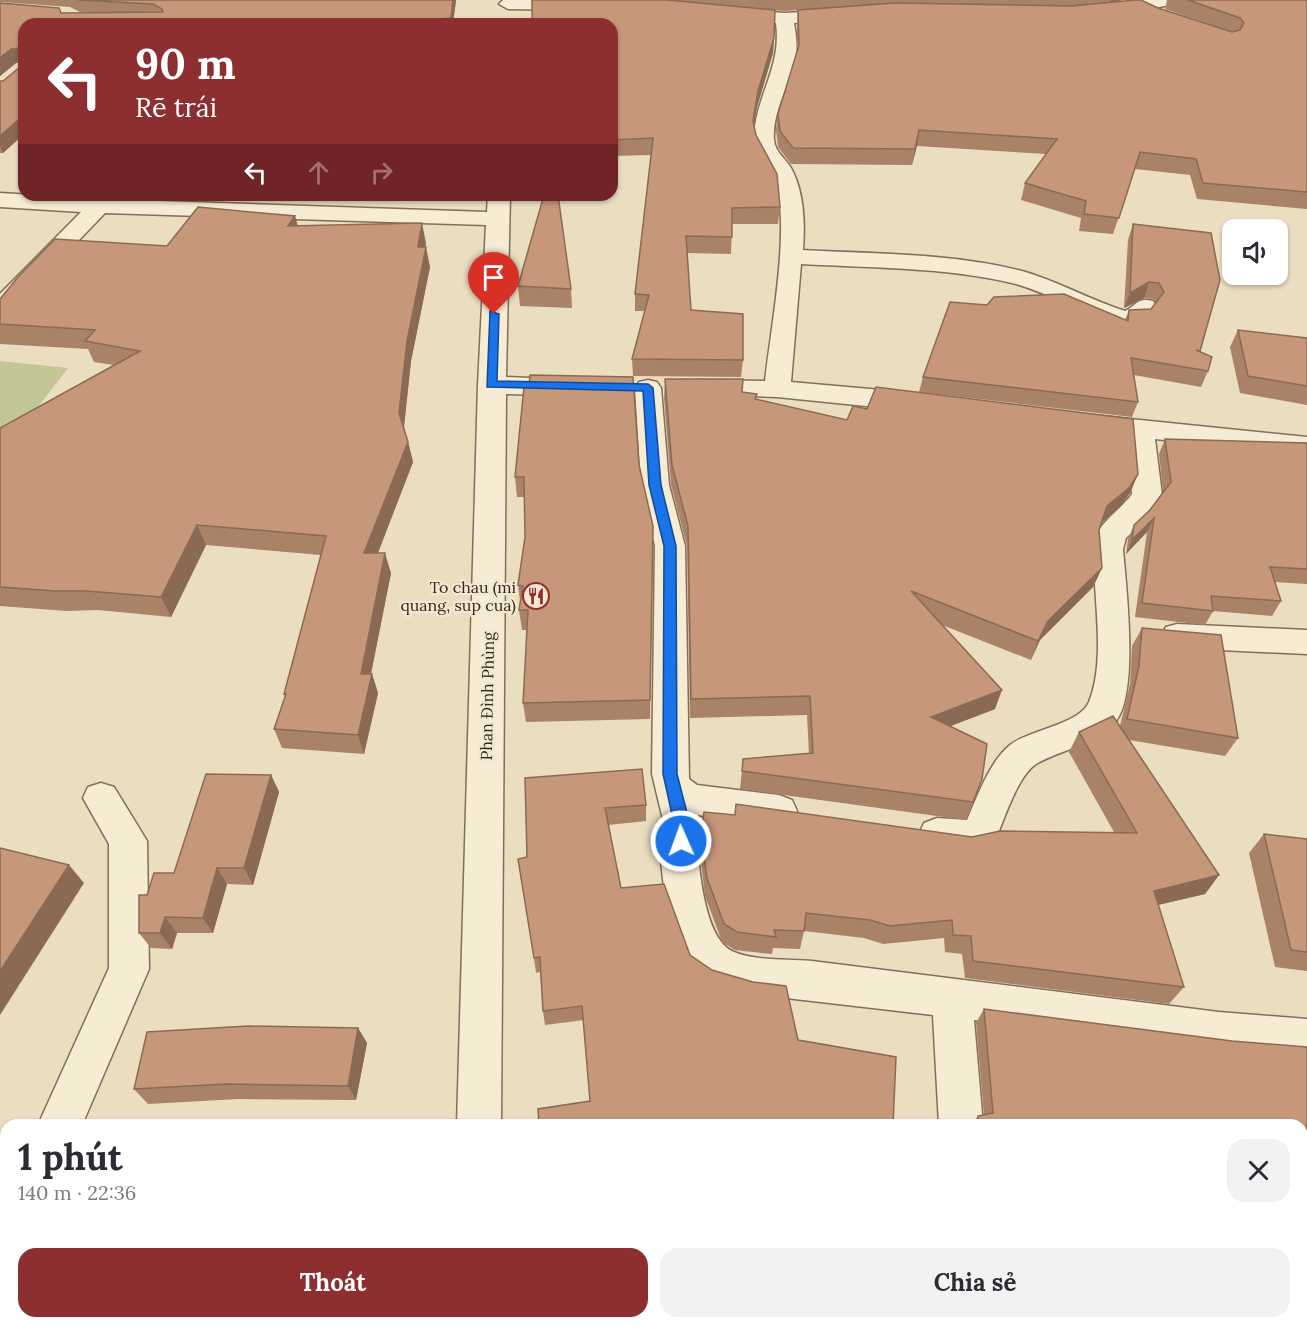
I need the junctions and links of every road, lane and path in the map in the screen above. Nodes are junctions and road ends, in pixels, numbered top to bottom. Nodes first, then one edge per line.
1 (1170, 0) edge
2 (508, 2) edge
3 (1134, 3) edge
4 (591, 5) edge
5 (713, 13) edge
6 (1089, 13) edge
7 (860, 14) edge
8 (507, 18) edge
9 (784, 18) junction
10 (1171, 21) edge
11 (0, 200) edge
12 (99, 206) junction
13 (499, 207) edge
14 (790, 256) junction
15 (1144, 306) dead end
16 (0, 308) edge
17 (491, 385) junction
18 (624, 388) junction
19 (777, 389) junction
20 (943, 405) edge
21 (1071, 421) edge
22 (1140, 430) junction
23 (1307, 446) edge
24 (1114, 630) junction
25 (1307, 642) edge
26 (675, 789) junction
27 (101, 798) dead end
28 (804, 815) edge
29 (907, 830) edge
30 (952, 1000) junction
31 (1307, 1039) edge
32 (63, 1119) edge
33 (479, 1119) edge
34 (961, 1119) edge

1 - 3 street
2 - 4 street
2 - 8 street
3 - 6 street
3 - 10 street
5 - 9 street
7 - 9 street
9 - 14 street
11 - 12 street
12 - 13 street
12 - 16 street
13 - 17 street, Phan Đình Phùng
14 - 15 street
14 - 19 street
17 - 18 street
17 - 33 street, Phan Đình Phùng
18 - 19 street
18 - 26 street
19 - 20 street
21 - 22 street
22 - 23 street
22 - 24 street
24 - 25 street
24 - 29 street
26 - 28 street
26 - 30 street
27 - 32 street
30 - 31 street
30 - 34 street

